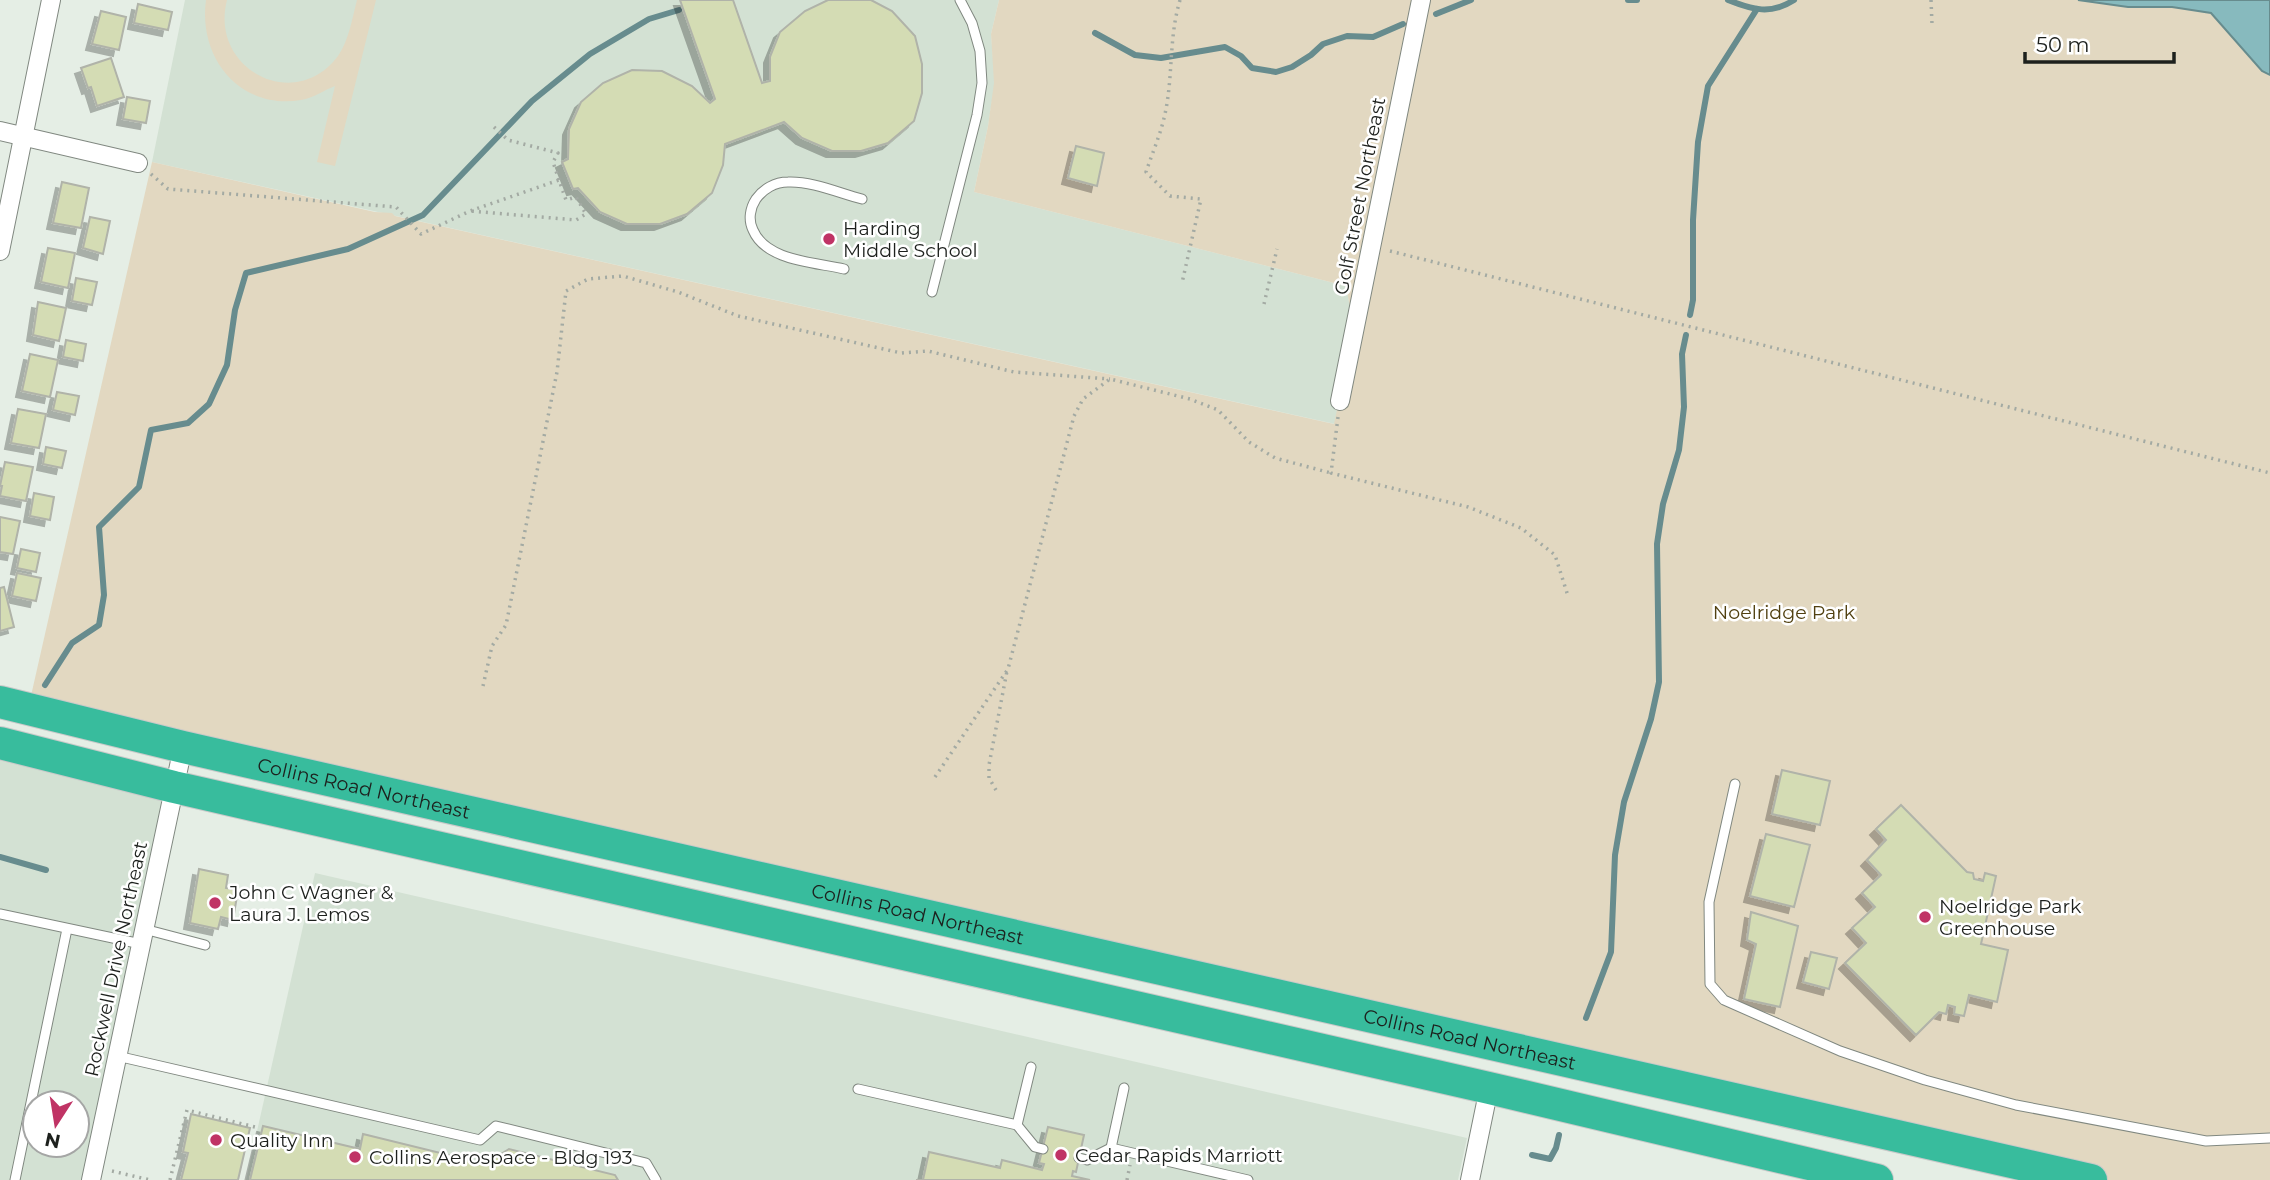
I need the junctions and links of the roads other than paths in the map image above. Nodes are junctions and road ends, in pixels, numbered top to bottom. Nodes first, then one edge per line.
1 (51, 0) edge
2 (960, 0) edge
3 (1421, 0) edge
4 (0, 131) edge
5 (23, 136) junction
6 (138, 163) road end
7 (862, 199) dead end
8 (0, 251) edge
9 (844, 269) dead end
10 (932, 292) dead end
11 (1340, 401) road end
12 (0, 702) edge
13 (0, 743) edge
14 (183, 747) junction
15 (1735, 784) dead end
16 (174, 787) junction
17 (0, 914) edge
18 (67, 929) junction
19 (143, 937) junction
20 (205, 945) dead end
21 (117, 1056) junction
22 (1031, 1067) dead end
23 (1124, 1088) dead end
24 (1489, 1088) junction
25 (858, 1089) dead end
26 (1838, 1122) junction
27 (1017, 1125) junction
28 (2270, 1138) edge
29 (1111, 1148) junction
30 (1043, 1149) dead end
31 (1079, 1158) dead end
32 (93, 1173) edge
33 (15, 1180) edge
34 (656, 1180) edge
35 (1248, 1180) edge
36 (1470, 1180) edge
37 (1877, 1180) edge
38 (2091, 1180) edge

1 - 5 street
2 - 10 lane
3 - 11 street, Golf Street Northeast
4 - 5 street
5 - 6 street
5 - 8 street
7 - 9 lane
12 - 14 highway, Collins Road Northeast
13 - 16 highway
14 - 16 street, Rockwell Drive Northeast
14 - 26 highway, Collins Road Northeast
15 - 28 lane
16 - 19 street, Rockwell Drive Northeast
16 - 24 highway
17 - 18 lane
18 - 19 lane
18 - 33 lane
19 - 20 lane
19 - 21 street, Rockwell Drive Northeast
21 - 32 street, Rockwell Drive Northeast
21 - 34 lane
22 - 27 lane
23 - 29 lane
24 - 26 highway, Collins Road Northeast
24 - 36 street
24 - 37 highway
25 - 27 lane
26 - 38 highway, Collins Road Northeast
27 - 30 lane
29 - 31 lane
29 - 35 lane

